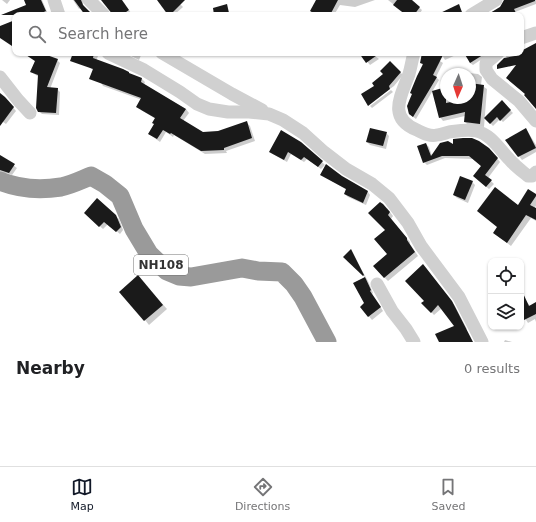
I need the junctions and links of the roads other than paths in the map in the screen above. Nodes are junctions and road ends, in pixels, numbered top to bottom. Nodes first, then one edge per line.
1 (54, 0) edge
2 (89, 0) edge
3 (496, 0) edge
4 (58, 12) edge
5 (101, 12) edge
6 (476, 12) edge
7 (536, 33) edge
8 (524, 37) edge
9 (114, 56) edge
10 (167, 56) edge
11 (413, 56) edge
12 (495, 56) edge
13 (0, 77) edge
14 (30, 113) dead end
15 (269, 114) junction
16 (536, 121) edge
17 (536, 172) edge
18 (0, 181) edge
19 (378, 284) dead end
20 (327, 342) edge
21 (414, 342) edge
22 (482, 342) edge

1 - 4 street
2 - 5 street
3 - 6 street
7 - 8 street
9 - 15 street
10 - 15 street
11 - 17 street
12 - 16 street
13 - 14 street
15 - 22 street
18 - 20 highway, NH108
19 - 21 street

